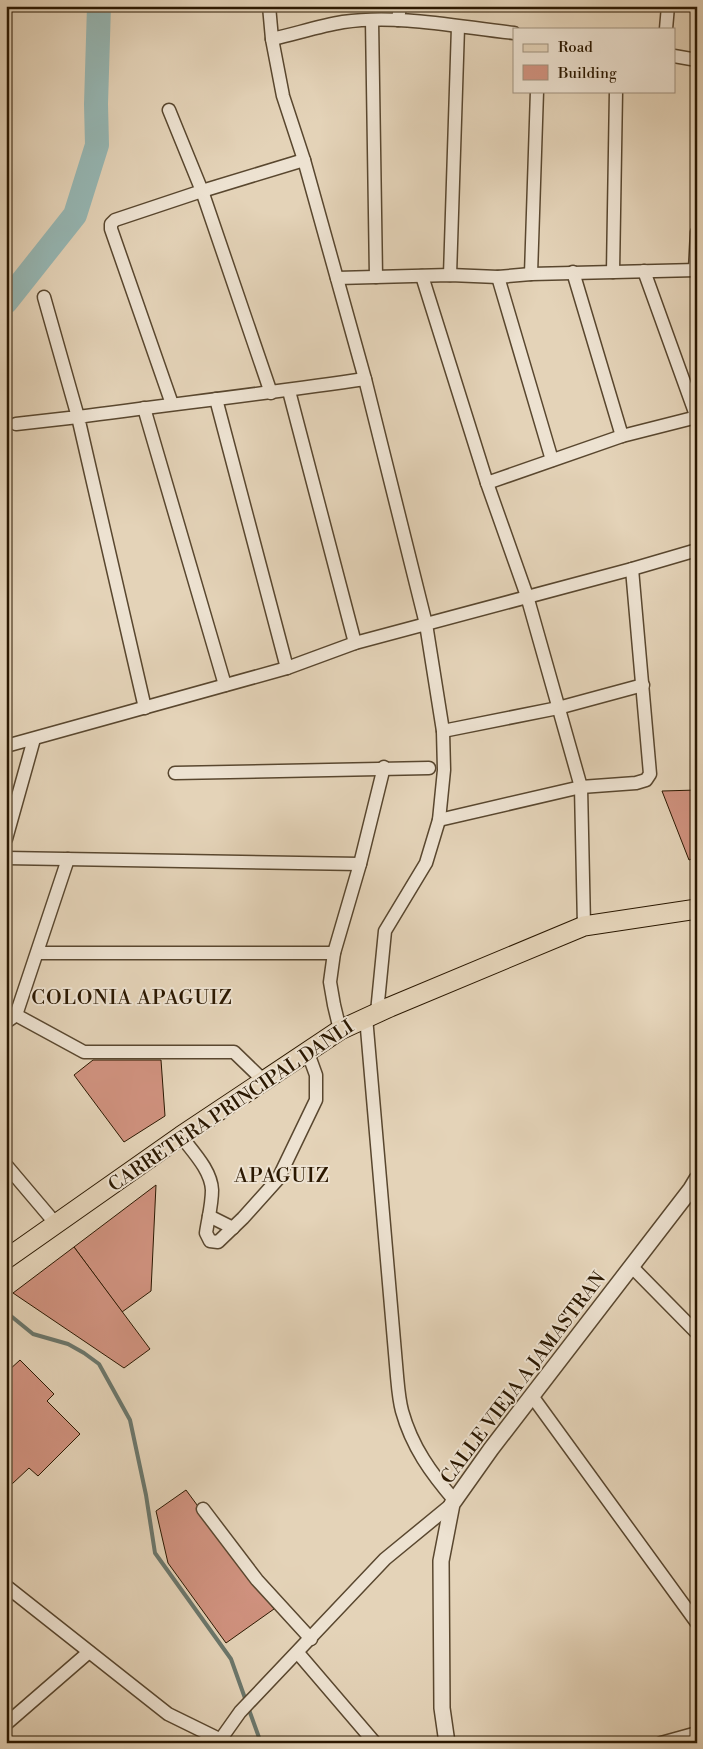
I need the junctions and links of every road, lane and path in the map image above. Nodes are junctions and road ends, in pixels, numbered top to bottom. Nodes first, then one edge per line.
1 (268, 6) edge
2 (400, 6) edge
3 (668, 6) edge
4 (372, 20) junction
5 (398, 20) junction
6 (458, 27) junction
7 (666, 28) edge
8 (513, 33) edge
9 (272, 39) junction
10 (676, 56) edge
11 (697, 60) edge
12 (537, 92) edge
13 (616, 92) edge
14 (169, 110) dead end
15 (304, 160) junction
16 (202, 191) junction
17 (697, 232) edge
18 (696, 270) edge
19 (644, 271) junction
20 (573, 272) junction
21 (612, 272) junction
22 (531, 274) junction
23 (422, 276) junction
24 (450, 276) junction
25 (376, 277) junction
26 (498, 277) junction
27 (337, 278) junction
28 (44, 297) dead end
29 (365, 379) junction
30 (289, 391) junction
31 (271, 393) junction
32 (216, 400) junction
33 (172, 404) junction
34 (144, 408) junction
35 (78, 417) junction
36 (697, 418) edge
37 (16, 424) dead end
38 (622, 436) junction
39 (552, 460) junction
40 (488, 483) junction
41 (697, 550) edge
42 (632, 569) junction
43 (527, 596) junction
44 (426, 624) junction
45 (355, 642) junction
46 (287, 668) junction
47 (225, 685) junction
48 (643, 685) junction
49 (145, 708) junction
50 (558, 708) junction
51 (443, 731) junction
52 (34, 739) junction
53 (6, 746) edge
54 (384, 767) junction
55 (430, 768) dead end
56 (175, 773) dead end
57 (581, 787) junction
58 (440, 820) junction
59 (6, 839) edge
60 (6, 858) edge
61 (68, 859) junction
62 (360, 864) junction
63 (697, 909) edge
64 (584, 926) junction
65 (334, 952) junction
66 (38, 953) junction
67 (371, 1015) junction
68 (9, 1016) edge
69 (340, 1030) junction
70 (308, 1053) junction
71 (264, 1081) junction
72 (181, 1136) junction
73 (6, 1165) edge
74 (695, 1186) edge
75 (209, 1216) junction
76 (56, 1224) junction
77 (233, 1228) junction
78 (6, 1259) edge
79 (632, 1266) junction
80 (697, 1333) edge
81 (532, 1396) junction
82 (454, 1503) junction
83 (204, 1509) dead end
84 (6, 1586) edge
85 (697, 1622) edge
86 (311, 1638) junction
87 (89, 1652) junction
88 (298, 1653) junction
89 (6, 1724) edge
90 (697, 1733) edge
91 (218, 1741) edge
92 (375, 1743) edge
93 (448, 1743) edge
94 (661, 1743) edge

1 - 9 street
2 - 5 street
3 - 7 street
4 - 5 street
4 - 9 street
4 - 25 street
5 - 6 street
6 - 8 street
6 - 24 street
9 - 15 street
10 - 11 street
12 - 22 street
13 - 21 street
14 - 16 street
15 - 16 street
15 - 27 street
16 - 31 street
16 - 33 street
17 - 18 street
18 - 19 street
19 - 21 street
19 - 36 street
20 - 21 street
20 - 22 street
20 - 38 street
22 - 26 street
23 - 24 street
23 - 25 street
23 - 40 street
24 - 26 street
25 - 27 street
26 - 39 street
27 - 29 street
28 - 35 street
29 - 30 street
29 - 44 street
30 - 31 street
30 - 45 street
31 - 32 street
32 - 33 street
32 - 46 street
33 - 34 street
34 - 35 street
34 - 47 street
35 - 37 street
35 - 49 street
36 - 38 street
38 - 39 street
39 - 40 street
40 - 43 street
41 - 42 street
42 - 43 street
42 - 48 street
43 - 44 street
43 - 50 street
44 - 45 street
44 - 51 street
45 - 46 street
46 - 47 street
47 - 49 street
48 - 50 street
48 - 57 street
49 - 52 street
50 - 51 street
50 - 57 street
51 - 58 street
52 - 53 street
52 - 59 street
54 - 55 street
54 - 56 street
54 - 62 street
57 - 58 street
57 - 64 street
58 - 67 street
60 - 61 street
61 - 62 street
61 - 66 street
62 - 65 street
63 - 64 main road, CARRETERA PRINCIPAL DANLI
64 - 67 main road, CARRETERA PRINCIPAL DANLI
65 - 66 street
65 - 69 street
66 - 68 street
67 - 69 main road, CARRETERA PRINCIPAL DANLI
67 - 82 street
68 - 71 street
69 - 70 main road, CARRETERA PRINCIPAL DANLI
70 - 71 main road, CARRETERA PRINCIPAL DANLI
70 - 77 street
71 - 72 main road, CARRETERA PRINCIPAL DANLI
72 - 75 street
72 - 76 main road, CARRETERA PRINCIPAL DANLI
73 - 76 street
74 - 79 street, CALLE VIEJA A JAMASTRAN
75 - 77 street
75 - 77 street
76 - 78 main road, CARRETERA PRINCIPAL DANLI
79 - 80 street
79 - 81 street, CALLE VIEJA A JAMASTRAN
81 - 82 street, CALLE VIEJA A JAMASTRAN
81 - 85 street
82 - 86 street
82 - 93 street, CALLE VIEJA A JAMASTRAN
83 - 86 street
84 - 87 street
86 - 88 street
87 - 89 street
87 - 91 street
88 - 91 street
88 - 92 street
90 - 94 street

